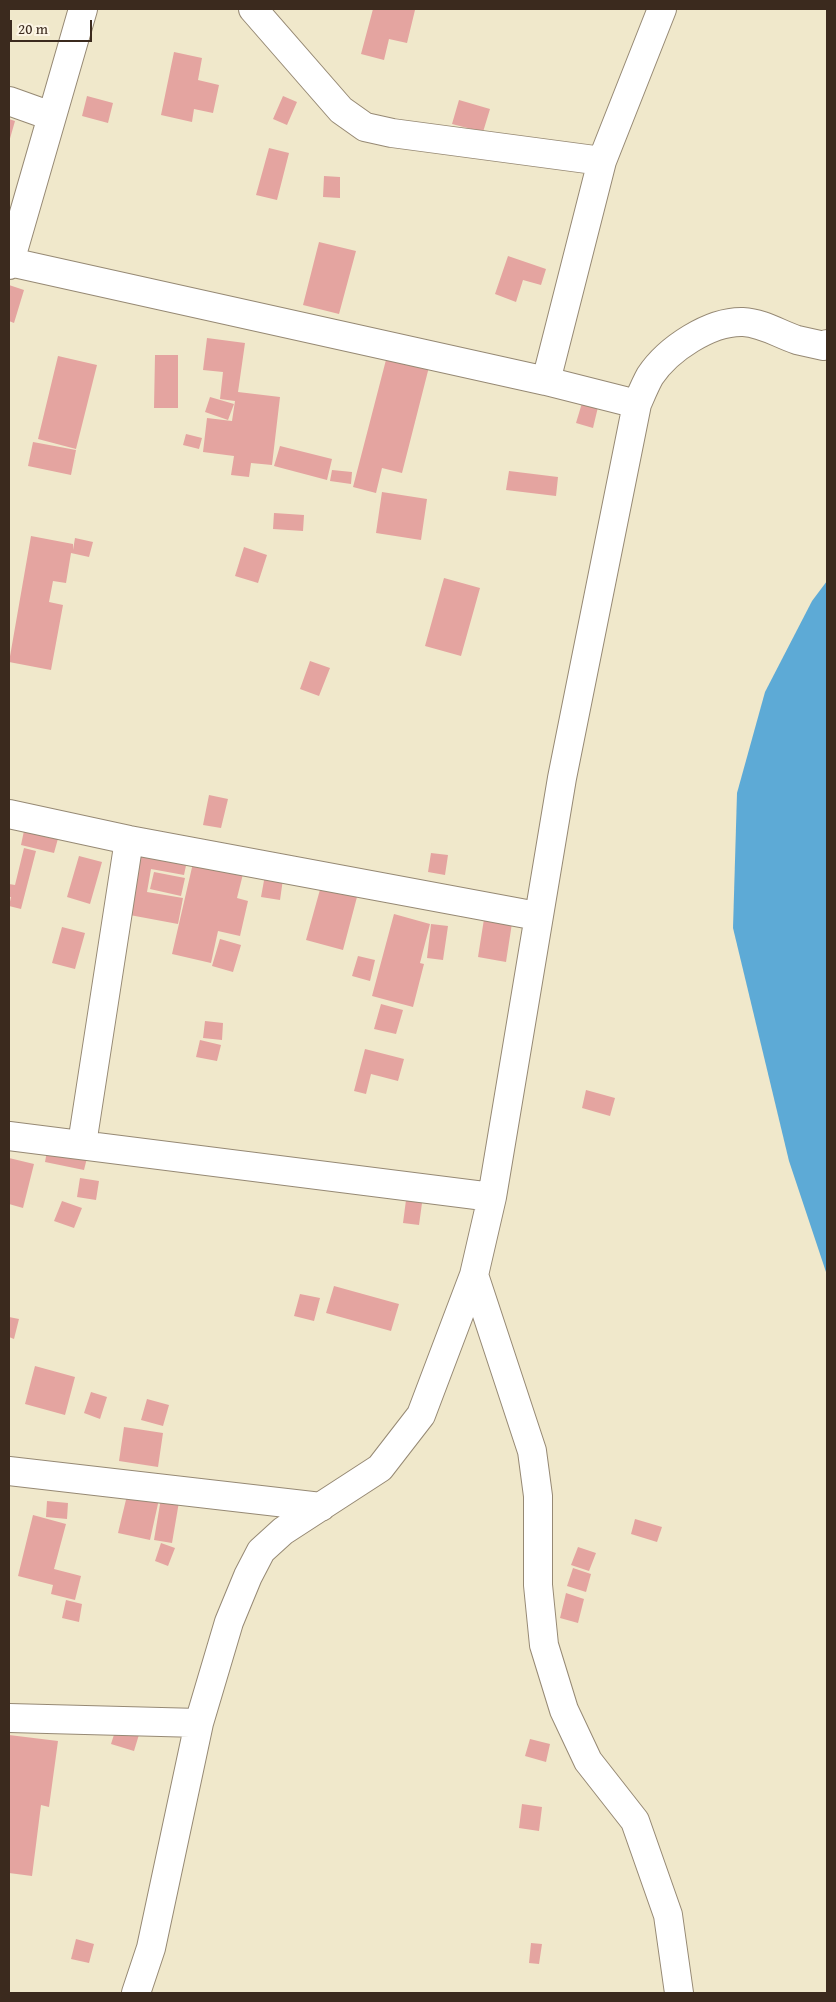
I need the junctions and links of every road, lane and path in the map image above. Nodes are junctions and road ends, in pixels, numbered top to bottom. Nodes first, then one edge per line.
1 (84, 9) edge
2 (253, 9) edge
3 (662, 9) edge
4 (9, 101) edge
5 (51, 116) junction
6 (602, 160) junction
7 (9, 263) edge
8 (827, 344) edge
9 (546, 381) junction
10 (637, 404) junction
11 (9, 814) edge
12 (129, 840) junction
13 (537, 916) junction
14 (9, 1136) edge
15 (82, 1144) junction
16 (492, 1197) junction
17 (474, 1275) junction
18 (9, 1471) edge
19 (321, 1507) junction
20 (9, 1718) edge
21 (199, 1723) junction
22 (136, 1993) edge
23 (679, 1993) edge

1 - 5 street
2 - 6 street
3 - 6 street
4 - 5 street
5 - 7 street
6 - 9 street
7 - 9 street
8 - 10 street
9 - 10 street
10 - 13 street
11 - 12 street
12 - 13 street
12 - 15 street
13 - 16 street
14 - 15 street
15 - 16 street
16 - 17 street
17 - 19 street
17 - 23 street
18 - 19 street
19 - 21 street
20 - 21 street
21 - 22 street

